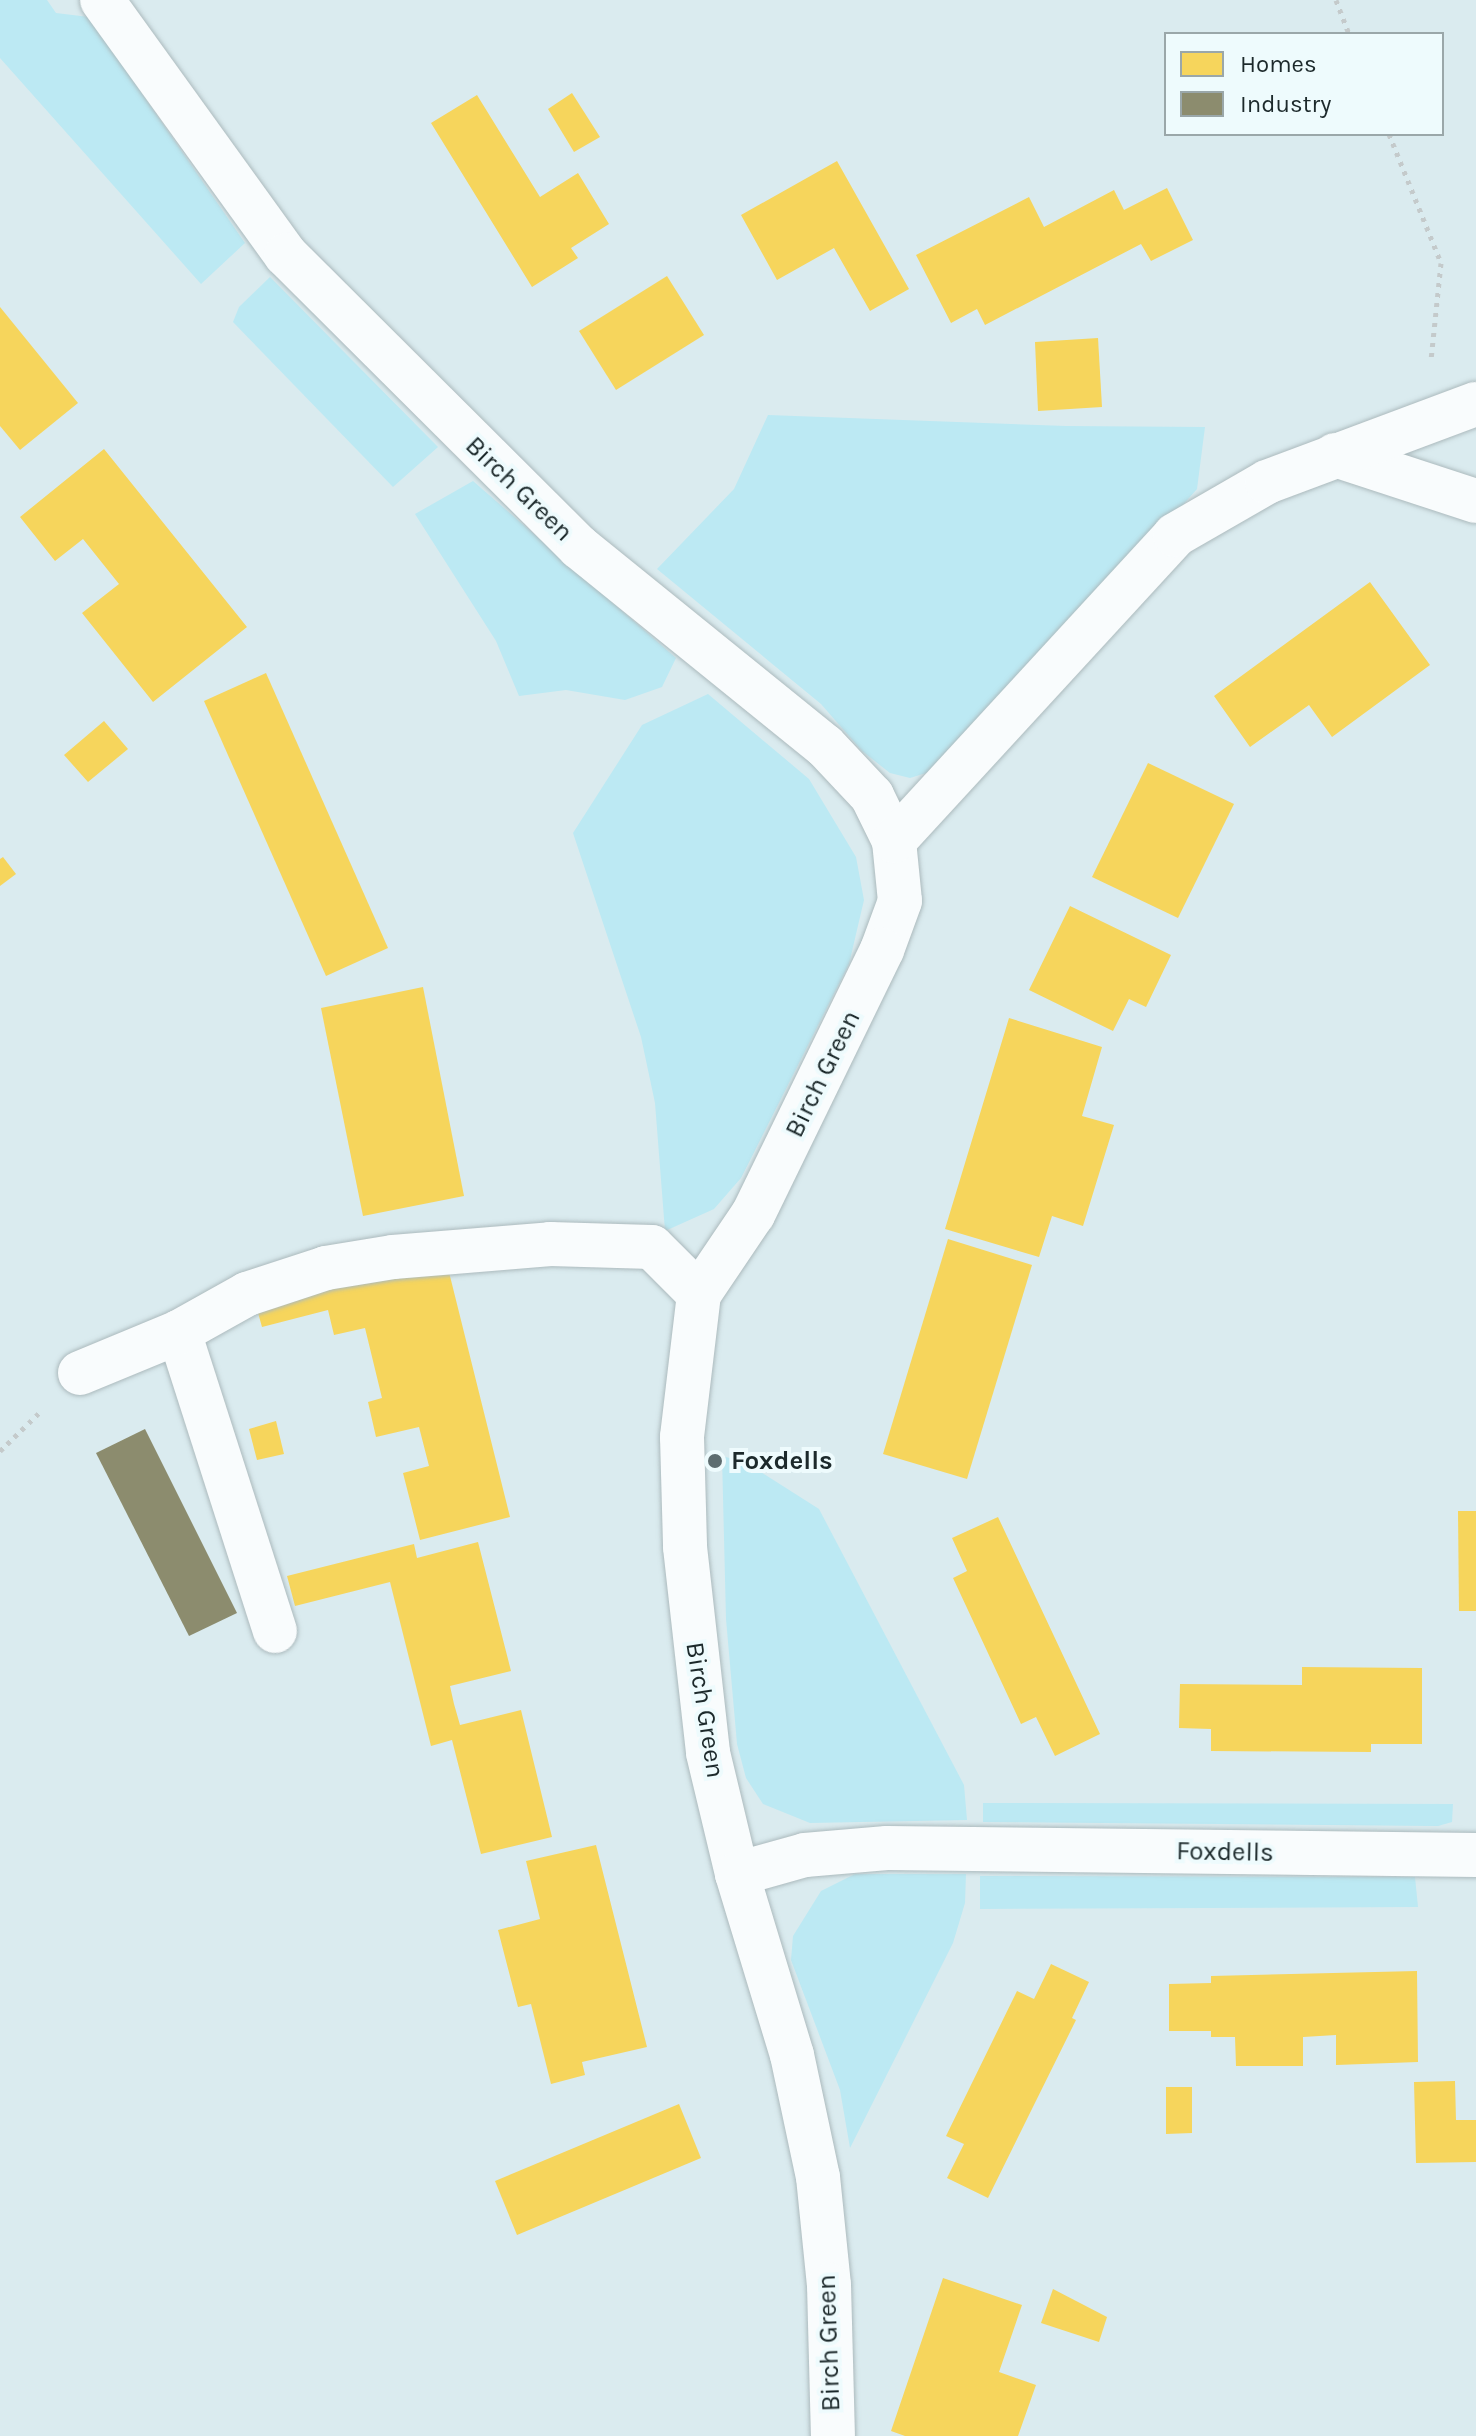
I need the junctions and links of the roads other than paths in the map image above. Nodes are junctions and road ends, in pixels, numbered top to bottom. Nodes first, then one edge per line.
1 (102, 0) edge
2 (1476, 404) edge
3 (1335, 455) junction
4 (1476, 501) edge
5 (894, 841) junction
6 (699, 1294) junction
7 (179, 1332) junction
8 (80, 1373) dead end
9 (275, 1631) dead end
10 (1476, 1855) edge
11 (737, 1874) junction
12 (833, 2436) edge

1 - 5 street, Birch Green
2 - 3 street
3 - 4 street
3 - 5 street
5 - 6 street, Birch Green
6 - 7 street
6 - 11 street, Birch Green
7 - 8 street
7 - 9 street
10 - 11 street, Foxdells
11 - 12 street, Birch Green

